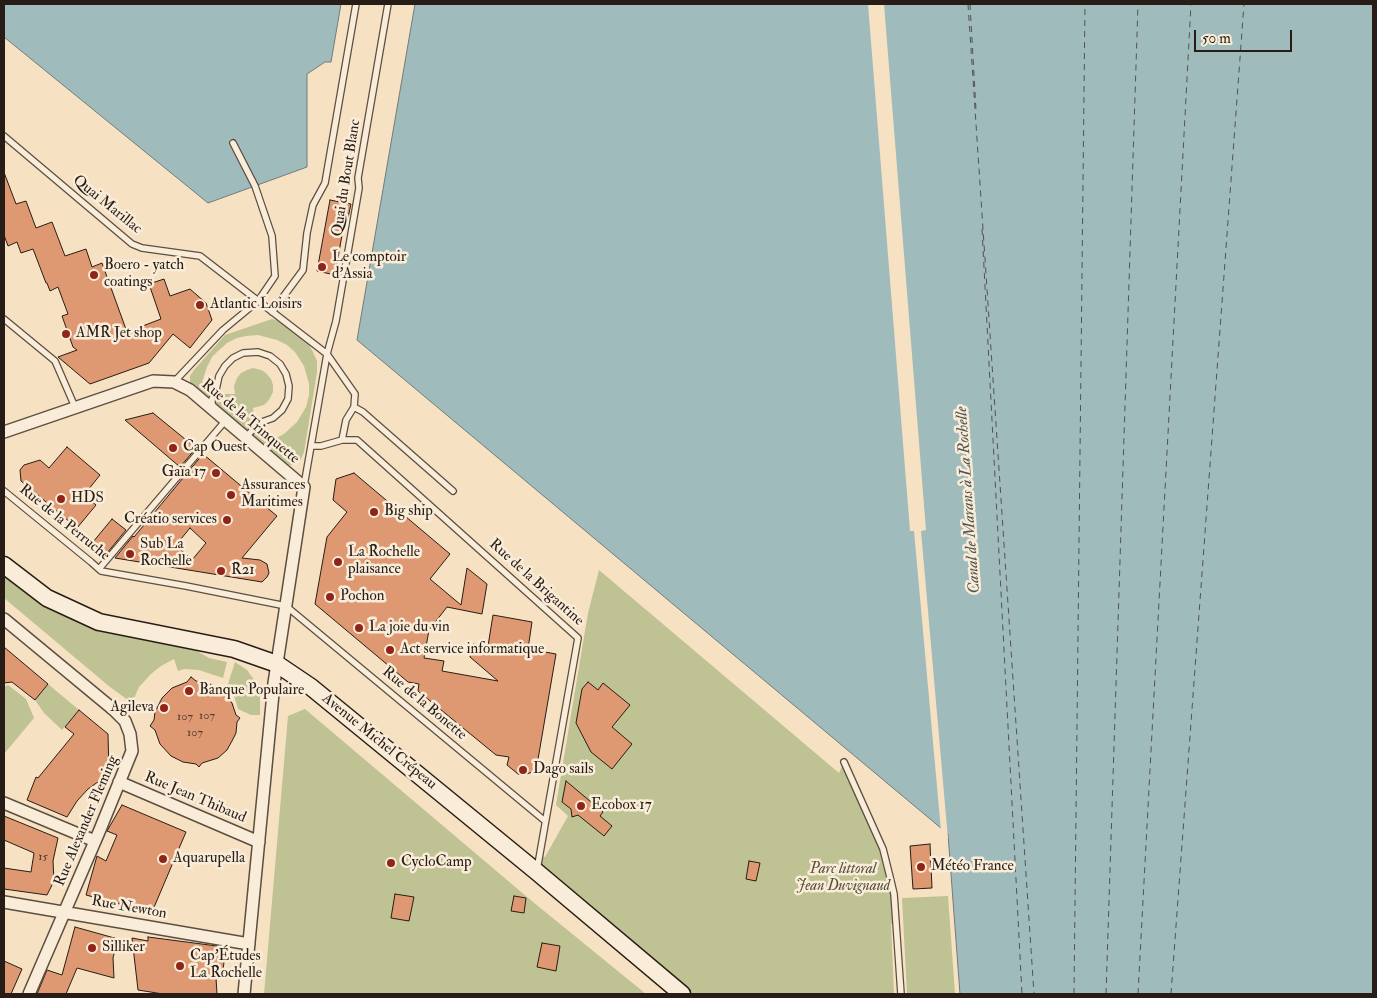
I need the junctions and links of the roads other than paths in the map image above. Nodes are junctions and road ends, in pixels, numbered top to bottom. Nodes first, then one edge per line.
1 (356, 4) edge
2 (388, 4) edge
3 (4, 136) edge
4 (233, 142) dead end
5 (258, 301) junction
6 (272, 312) junction
7 (4, 319) edge
8 (327, 354) junction
9 (174, 382) junction
10 (76, 407) junction
11 (354, 407) junction
12 (212, 408) junction
13 (226, 420) junction
14 (4, 432) edge
15 (246, 437) junction
16 (342, 440) junction
17 (311, 446) junction
18 (304, 487) junction
19 (4, 491) edge
20 (453, 491) dead end
21 (4, 565) edge
22 (99, 570) junction
23 (286, 606) junction
24 (4, 619) edge
25 (277, 664) junction
26 (844, 762) dead end
27 (119, 782) junction
28 (4, 803) edge
29 (545, 822) junction
30 (95, 841) junction
31 (259, 842) junction
32 (537, 872) junction
33 (4, 902) edge
34 (65, 912) junction
35 (250, 944) junction
36 (28, 994) edge
37 (244, 994) edge
38 (682, 994) edge
39 (901, 994) edge

1 - 6 lane, Quai du Bout Blanc
2 - 8 lane, Quai du Bout Blanc
3 - 5 lane, Quai Marillac
4 - 5 lane
5 - 6 lane, Quai Marillac
5 - 9 lane
6 - 8 lane, Quai Marillac
7 - 10 lane
8 - 11 lane, Quai Marillac
8 - 17 lane, Quai du Bout Blanc
9 - 10 street
9 - 12 street, Rue de la Trinquette
10 - 14 street
11 - 16 lane
11 - 20 lane
12 - 13 street, Rue de la Trinquette
12 - 15 lane
13 - 15 street, Rue de la Trinquette
13 - 22 lane
15 - 18 street, Rue de la Trinquette
16 - 17 lane
16 - 29 lane, Rue de la Brigantine
17 - 18 lane, Quai du Bout Blanc
18 - 23 street
19 - 22 lane, Rue de la Perruche
21 - 25 street, Avenue Michel Crépeau
22 - 23 lane, Rue de la Perruche
23 - 25 street
23 - 29 lane, Rue de la Bonette
24 - 27 street, Rue Alexander Fleming
25 - 31 street
25 - 32 street, Avenue Michel Crépeau
26 - 39 lane
27 - 30 street, Rue Alexander Fleming
27 - 31 street, Rue Jean Thibaud
28 - 30 street
29 - 32 lane, Rue de la Brigantine
30 - 34 street, Rue Alexander Fleming
31 - 35 street
32 - 38 street, Avenue Michel Crépeau
33 - 34 street, Rue Newton
34 - 35 street, Rue Newton
34 - 36 street, Rue Alexander Fleming
35 - 37 street

